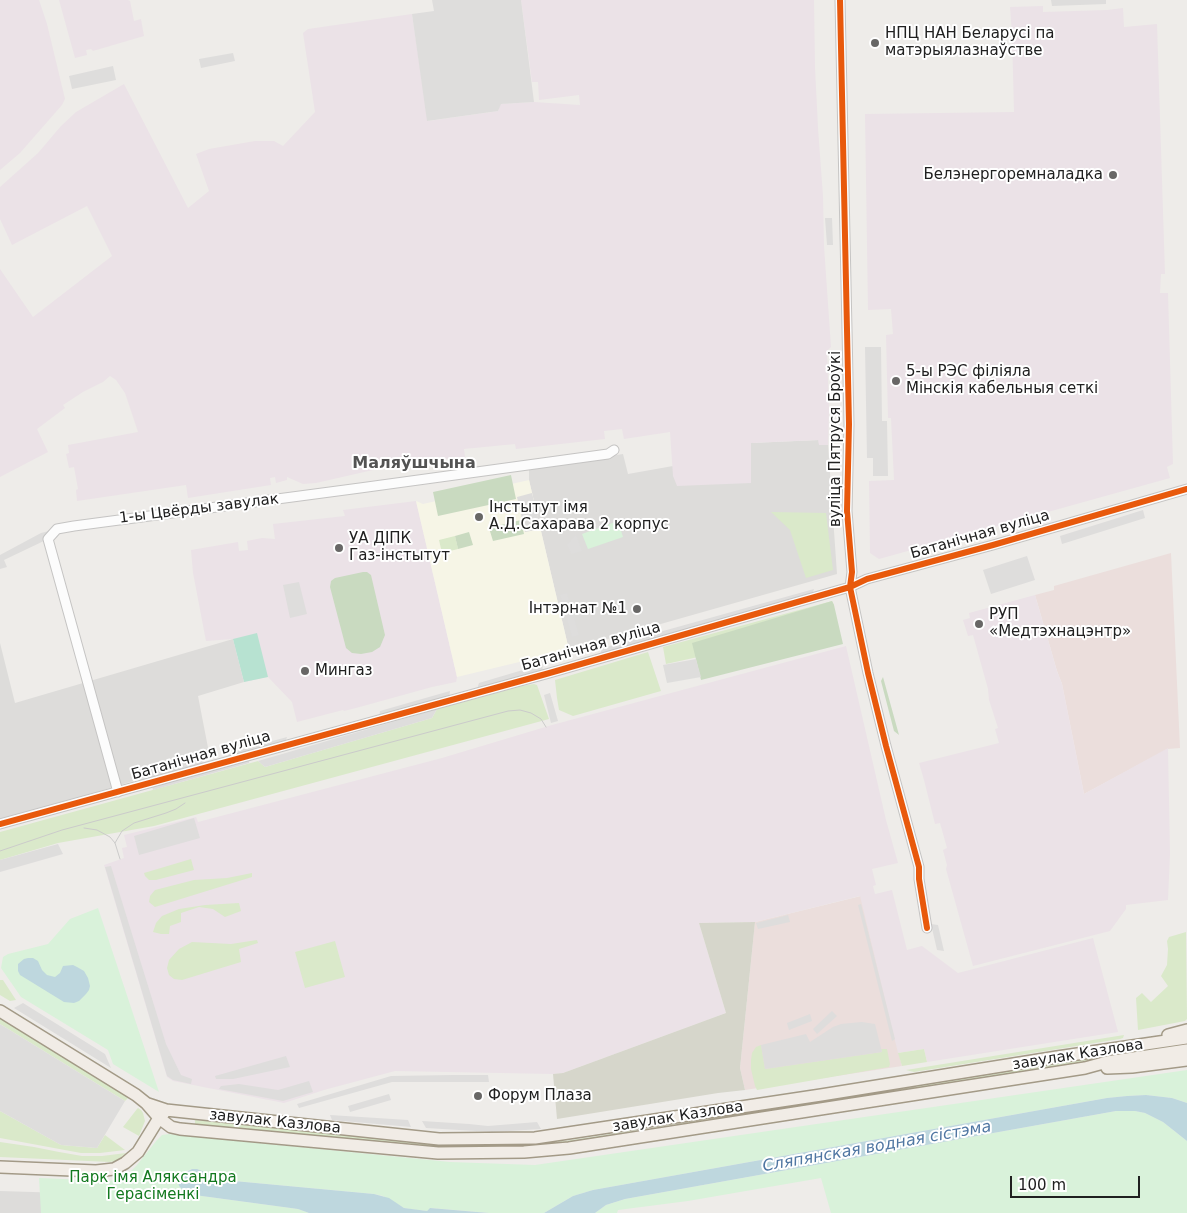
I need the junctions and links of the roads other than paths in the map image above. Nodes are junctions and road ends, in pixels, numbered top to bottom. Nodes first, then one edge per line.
1 (840, 0) edge
2 (614, 450) dead end
3 (1187, 489) edge
4 (850, 587) junction
5 (118, 792) junction
6 (0, 824) edge
7 (927, 928) dead end
8 (0, 1011) edge
9 (1187, 1030) edge
10 (1187, 1038) edge
11 (1148, 1044) junction
12 (1187, 1050) edge
13 (1187, 1060) edge
14 (1085, 1068) junction
15 (162, 1114) junction
16 (644, 1122) junction
17 (646, 1136) junction
18 (0, 1167) edge

1 - 4 street, вуліца Пятруся Броўкі
2 - 5 street, 1-ы Цвёрды завулак
3 - 4 street, Батанічная вуліца
4 - 5 street, Батанічная вуліца
4 - 7 street, вуліца Пятруся Броўкі
5 - 6 street, Батанічная вуліца
8 - 15 main road, завулак Казлова
9 - 11 main road
10 - 11 main road, завулак Казлова
11 - 16 main road, завулак Казлова
12 - 14 main road, завулак Казлова
13 - 14 main road, завулак Казлова
14 - 17 main road, завулак Казлова
15 - 16 main road, завулак Казлова
15 - 17 main road, завулак Казлова
15 - 18 main road
16 - 17 main road

